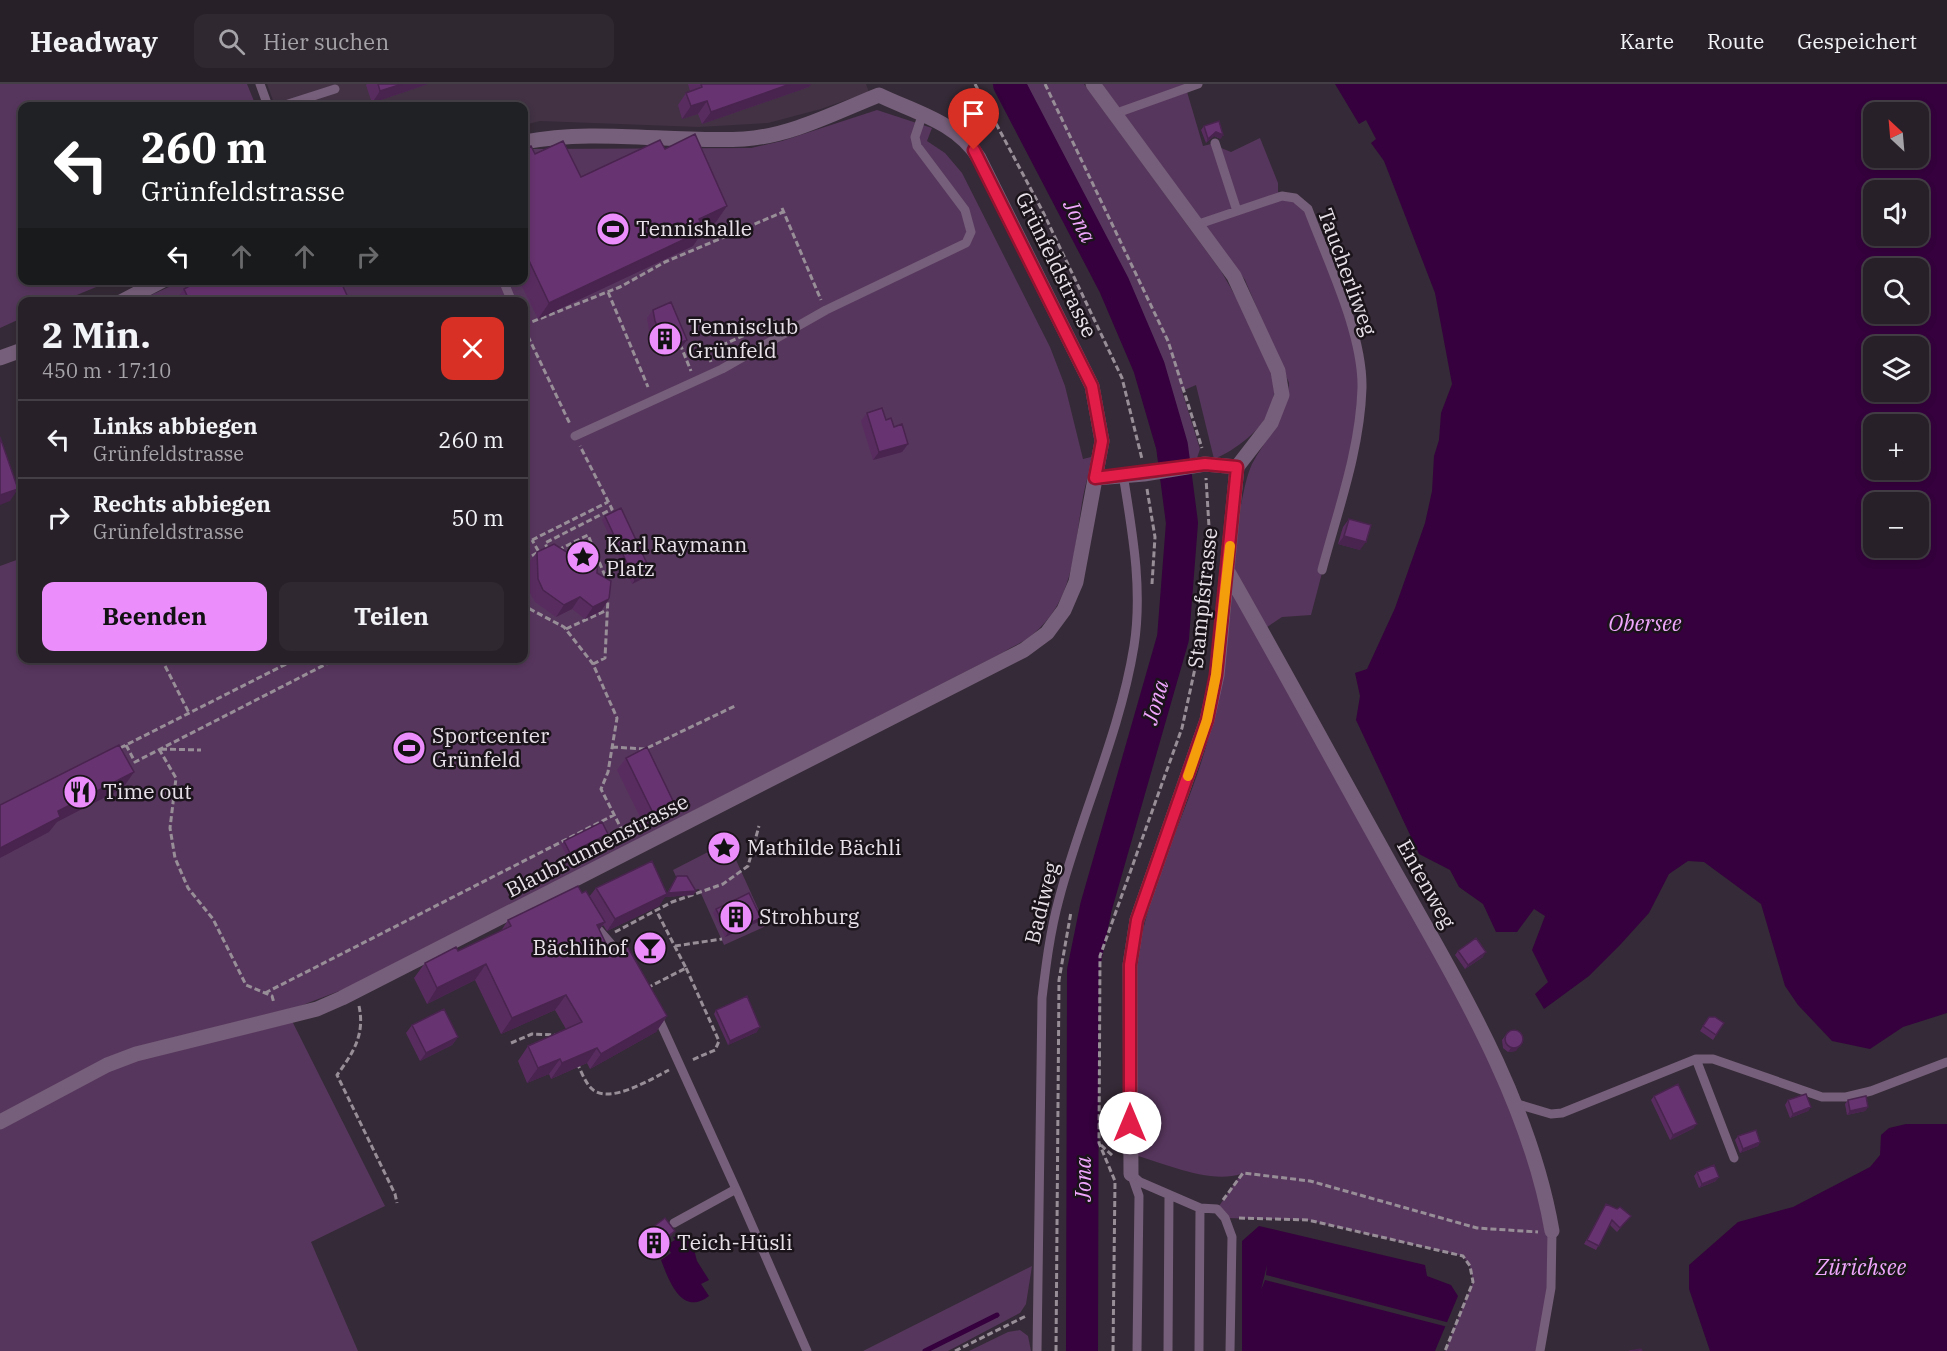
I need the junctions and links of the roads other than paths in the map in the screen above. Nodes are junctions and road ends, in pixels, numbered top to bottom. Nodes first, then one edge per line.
1 (260, 84) edge
2 (1093, 84) edge
3 (1198, 84) edge
4 (335, 89) dead end
5 (877, 89) edge
6 (267, 102) edge
7 (294, 102) edge
8 (923, 113) junction
9 (1114, 114) junction
10 (528, 141) edge
11 (1215, 143) dead end
12 (1237, 211) junction
13 (1196, 225) junction
14 (153, 285) edge
15 (131, 297) edge
16 (18, 351) edge
17 (0, 358) edge
18 (575, 436) road end
19 (1237, 467) junction
20 (1123, 474) junction
21 (1095, 478) junction
22 (1322, 570) dead end
23 (1228, 572) junction
24 (592, 920) edge
25 (631, 971) edge
26 (643, 991) edge
27 (1696, 1059) junction
28 (1947, 1062) edge
29 (1514, 1103) junction
30 (0, 1122) edge
31 (1734, 1158) dead end
32 (1131, 1174) junction
33 (736, 1188) junction
34 (1169, 1195) junction
35 (1200, 1208) junction
36 (674, 1223) dead end
37 (1552, 1231) joint
38 (807, 1351) edge
39 (1037, 1351) edge
40 (1137, 1351) edge
41 (1168, 1351) edge
42 (1199, 1351) edge
43 (1230, 1351) edge
44 (1540, 1351) edge

1 - 6 lane
2 - 9 street
3 - 9 lane
4 - 7 lane
5 - 8 street, Grünfeldstrasse
5 - 10 street, Grünfeldstrasse
8 - 18 lane
8 - 21 street, Grünfeldstrasse
9 - 13 street
11 - 12 lane
12 - 13 lane, Taucherliweg
12 - 22 lane, Taucherliweg
13 - 19 street
14 - 15 street
16 - 17 street
19 - 20 street
19 - 23 street, Stampfstrasse
20 - 21 street
20 - 39 lane, Badiweg
21 - 30 street, Blaubrunnenstrasse
23 - 29 street, Entenweg
23 - 32 street, Stampfstrasse
24 - 25 lane
26 - 33 lane
27 - 28 lane
27 - 29 lane
27 - 31 lane
29 - 37 street, Entenweg
32 - 34 lane
32 - 40 lane
33 - 36 lane
33 - 38 lane
34 - 35 lane
34 - 41 lane
35 - 42 lane
35 - 43 lane
37 - 44 lane

